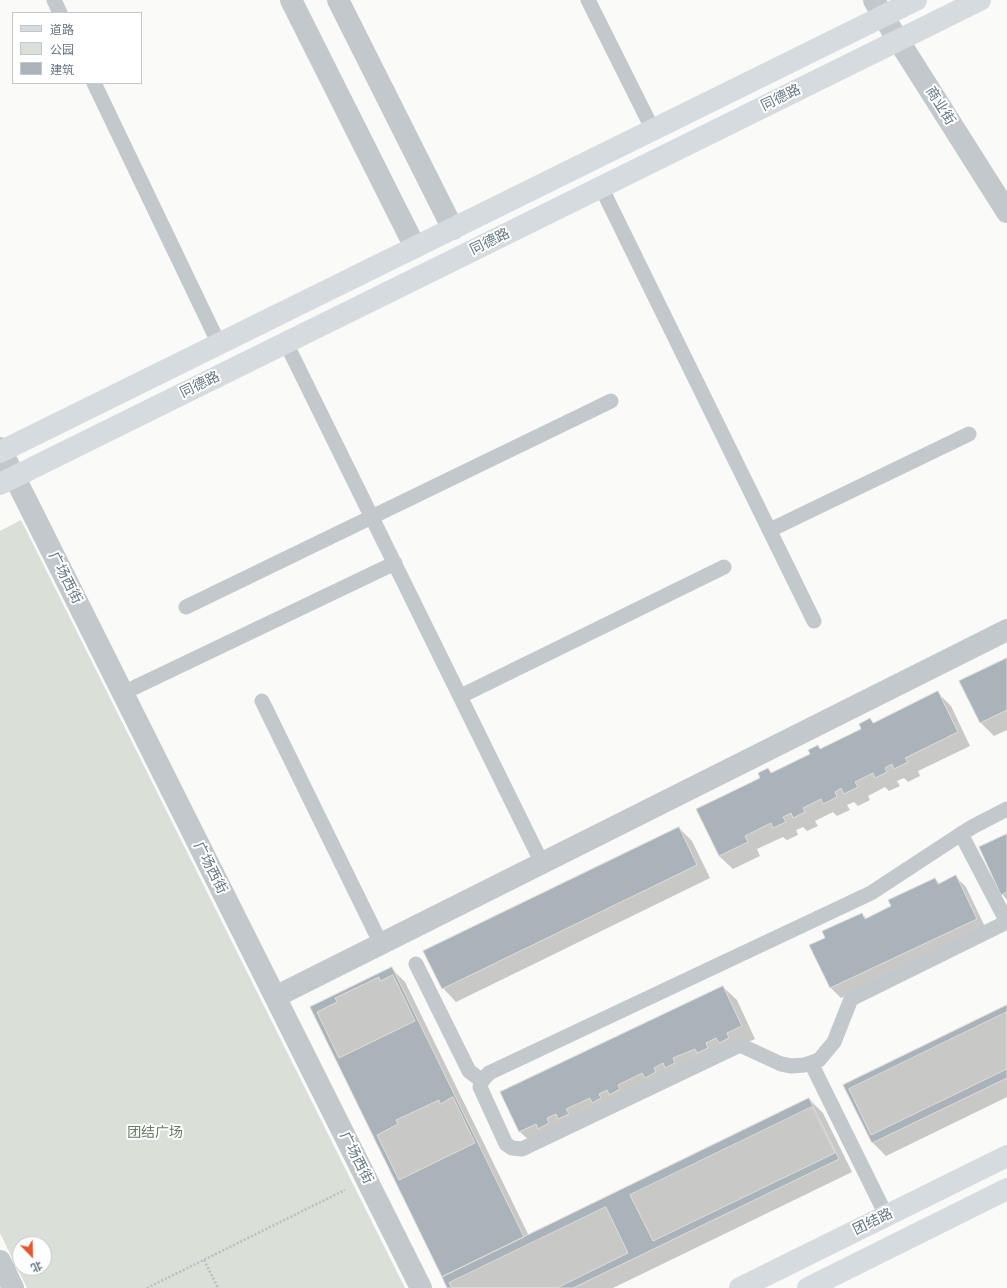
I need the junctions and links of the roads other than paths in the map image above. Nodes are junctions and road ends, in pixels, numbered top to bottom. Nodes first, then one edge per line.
1 (54, 0) edge
2 (291, 0) edge
3 (338, 0) edge
4 (588, 0) edge
5 (916, 0) edge
6 (980, 0) edge
7 (879, 8) edge
8 (60, 12) edge
9 (898, 41) junction
10 (94, 84) edge
11 (653, 130) junction
12 (601, 187) junction
13 (1007, 212) edge
14 (453, 228) junction
15 (414, 247) junction
16 (286, 343) junction
17 (219, 344) junction
18 (611, 401) dead end
19 (969, 434) dead end
20 (0, 450) edge
21 (7, 480) edge
22 (372, 517) junction
23 (770, 530) junction
24 (394, 562) junction
25 (724, 567) dead end
26 (186, 607) dead end
27 (814, 621) dead end
28 (1007, 630) edge
29 (123, 693) junction
30 (461, 696) junction
31 (262, 701) dead end
32 (1007, 809) edge
33 (961, 834) junction
34 (542, 863) junction
35 (381, 944) junction
36 (416, 964) dead end
37 (275, 997) junction
38 (811, 1063) junction
39 (482, 1081) junction
40 (1007, 1156) edge
41 (1007, 1190) edge
42 (886, 1215) junction
43 (0, 1261) edge
44 (820, 1285) edge
45 (14, 1288) edge
46 (421, 1288) edge
47 (740, 1288) edge

1 - 8 lane
2 - 15 street
3 - 14 street
4 - 11 lane
5 - 7 main road, 同德路
6 - 9 main road, 同德路
7 - 9 street, 商业街
7 - 11 main road, 同德路
9 - 12 main road, 同德路
9 - 13 street, 商业街
10 - 17 lane
11 - 14 main road, 同德路
12 - 16 main road, 同德路
12 - 23 lane
14 - 15 main road, 同德路
15 - 17 main road, 同德路
16 - 21 main road, 同德路
16 - 22 lane
17 - 20 main road, 同德路
18 - 22 lane
19 - 23 lane
20 - 21 street, 广场西街
21 - 29 street, 广场西街
22 - 24 lane
22 - 26 lane
23 - 27 lane
24 - 29 lane
24 - 30 lane
25 - 30 lane
28 - 34 street
29 - 37 street, 广场西街
30 - 34 lane
31 - 35 lane
32 - 33 lane
33 - 38 lane
33 - 39 lane
34 - 35 street
35 - 37 street
36 - 39 lane
37 - 46 street, 广场西街
38 - 39 lane
38 - 42 lane
40 - 42 main road, 团结路
41 - 44 main road
42 - 47 main road, 团结路
43 - 45 street

